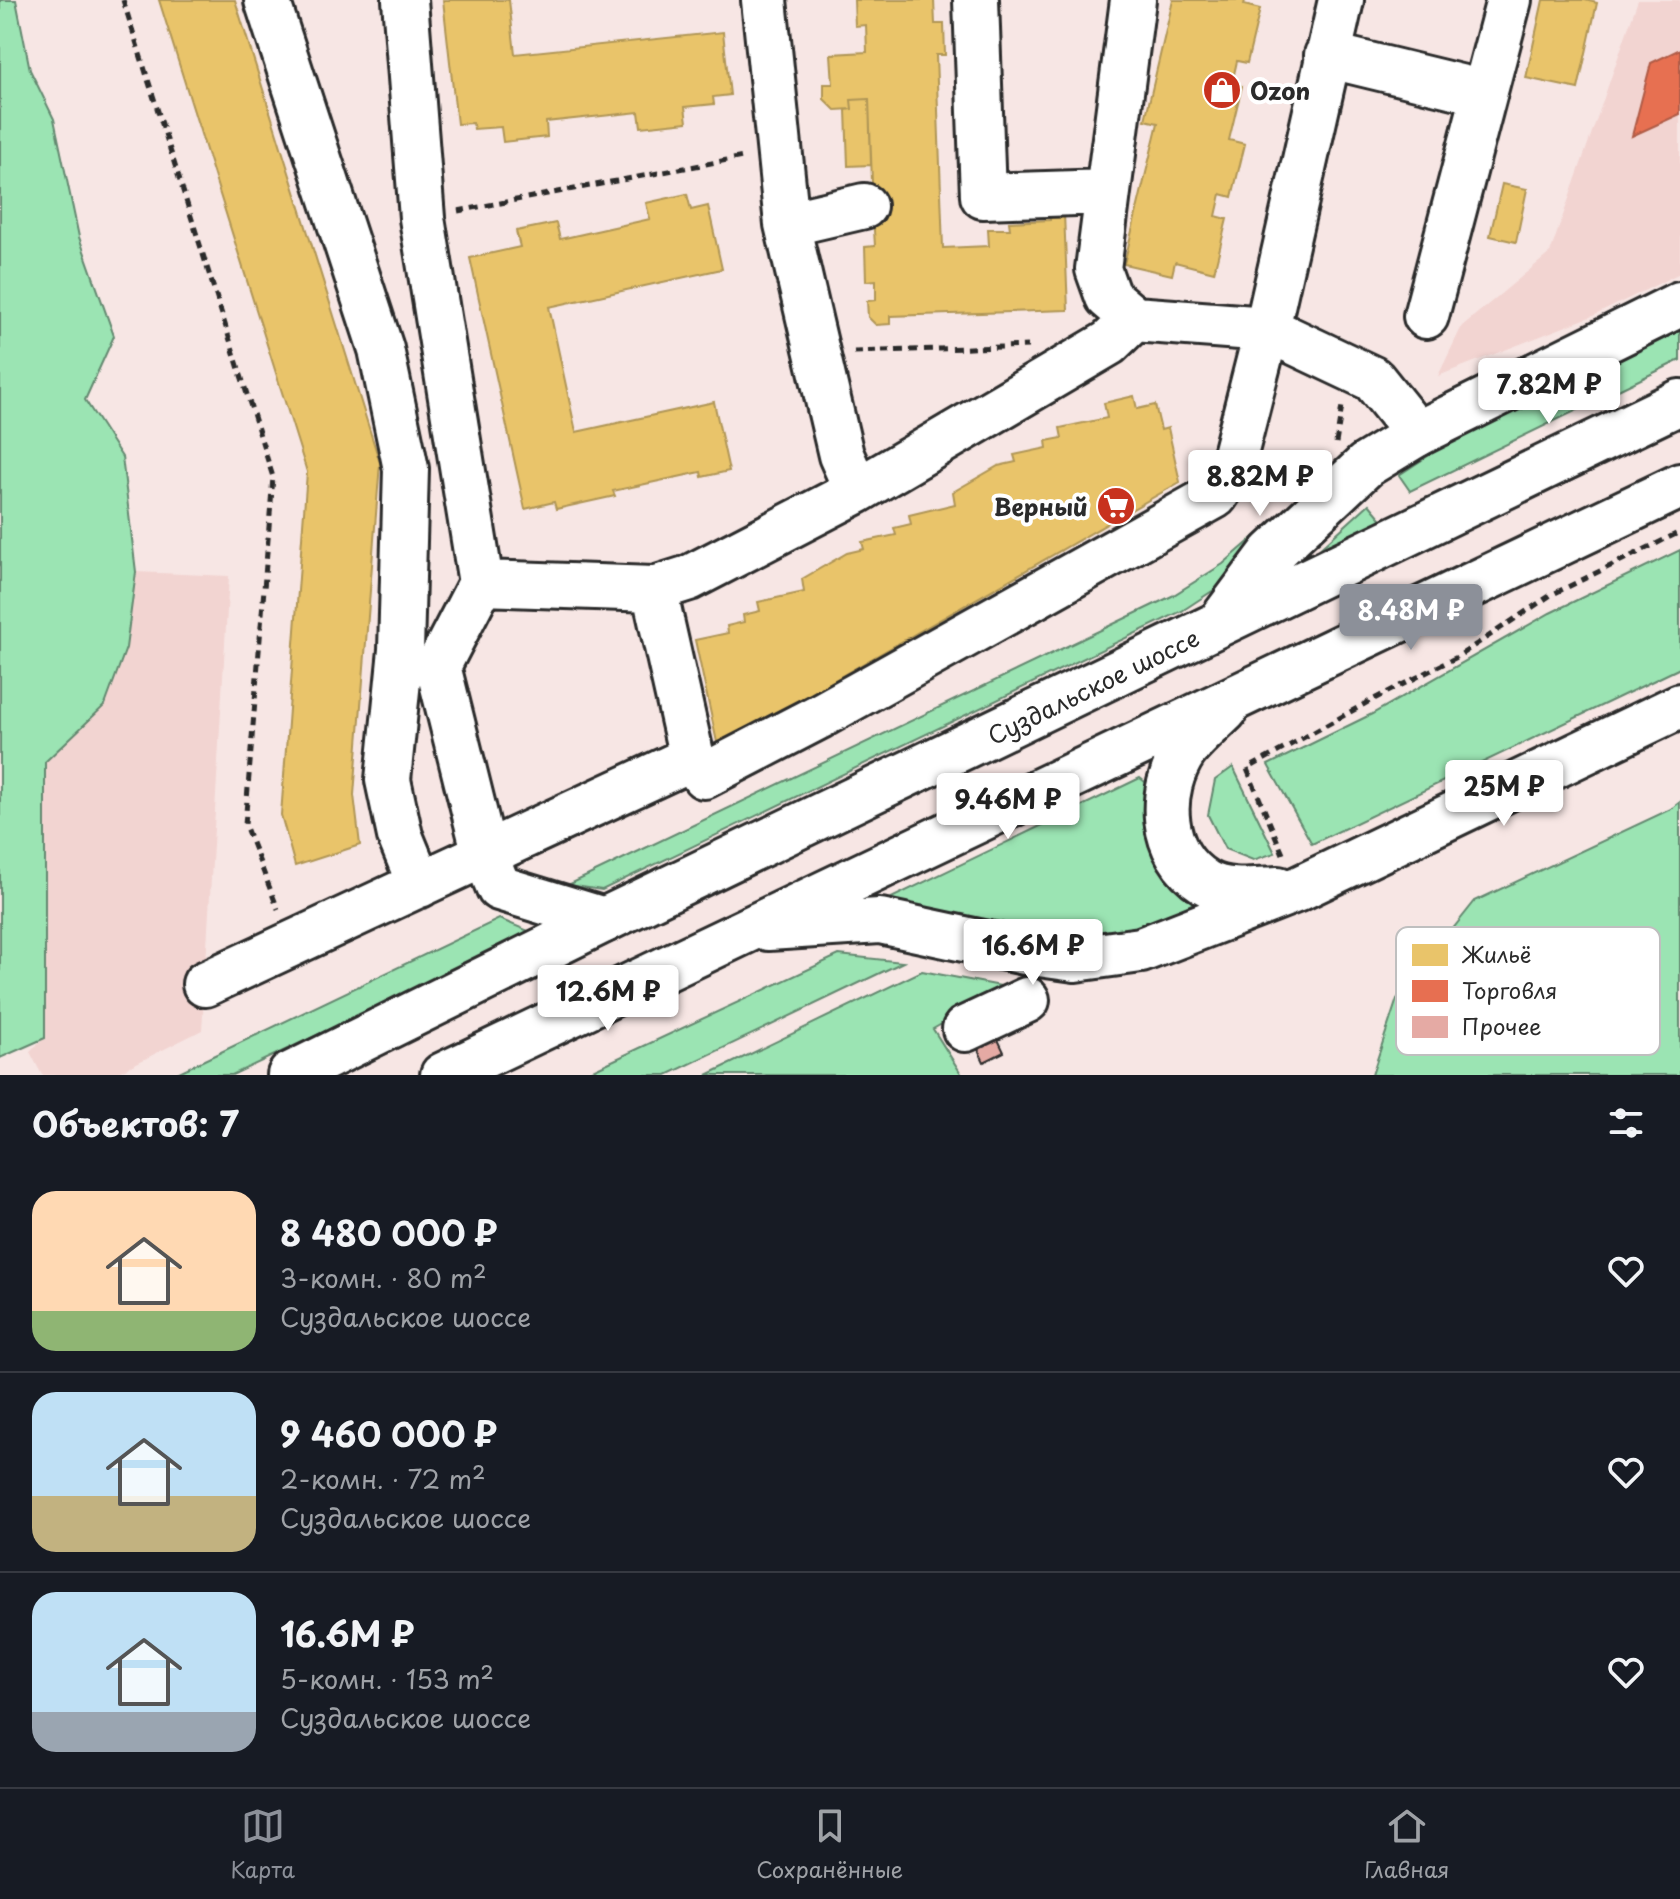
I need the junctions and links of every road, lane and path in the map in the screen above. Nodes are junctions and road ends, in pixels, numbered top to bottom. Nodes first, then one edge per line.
1 (123, 0) edge
2 (267, 0) edge
3 (405, 0) edge
4 (764, 0) edge
5 (976, 0) edge
6 (1133, 0) edge
7 (1341, 0) edge
8 (1509, 0) edge
9 (1327, 55) junction
10 (1484, 93) junction
11 (778, 150) junction
12 (1108, 192) junction
13 (864, 206) dead end
14 (422, 218) junction
15 (787, 224) junction
16 (1680, 304) edge
17 (1426, 316) dead end
18 (1134, 319) junction
19 (1267, 329) junction
20 (1032, 346) dead end
21 (817, 354) junction
22 (1344, 394) dead end
23 (1680, 402) edge
24 (1417, 434) junction
25 (1366, 465) junction
26 (1680, 486) edge
27 (857, 491) junction
28 (1680, 532) edge
29 (481, 583) junction
30 (654, 589) junction
31 (1216, 627) junction
32 (1243, 692) junction
33 (1680, 706) edge
34 (692, 758) junction
35 (485, 855) junction
36 (420, 885) junction
37 (1298, 889) junction
38 (604, 920) junction
39 (744, 930) junction
40 (292, 944) junction
41 (205, 984) dead end
42 (1027, 1000) dead end
43 (965, 1029) dead end
44 (290, 1075) edge
45 (443, 1075) edge

1 - 40 path
2 - 36 main road
3 - 14 main road
4 - 11 main road
5 - 12 main road
6 - 12 main road
7 - 9 main road
8 - 10 main road
9 - 10 main road
9 - 19 main road
10 - 17 main road
11 - 14 path
11 - 15 main road
12 - 18 main road
13 - 15 main road
14 - 29 main road
15 - 21 main road
16 - 24 main road
18 - 19 main road
18 - 27 main road
19 - 24 main road
19 - 34 main road
20 - 21 path
21 - 27 main road
22 - 25 path
23 - 31 main road, Суздальское шоссе
24 - 25 main road
25 - 31 main road
26 - 32 main road
27 - 30 main road
28 - 37 path
29 - 30 main road
29 - 35 main road
30 - 34 main road
31 - 38 main road, Суздальское шоссе
32 - 37 main road
32 - 39 main road
33 - 37 main road
34 - 35 main road
35 - 36 main road
35 - 38 main road
36 - 40 main road
37 - 39 main road
38 - 44 main road, Суздальское шоссе
39 - 45 main road
40 - 41 main road
42 - 43 main road

